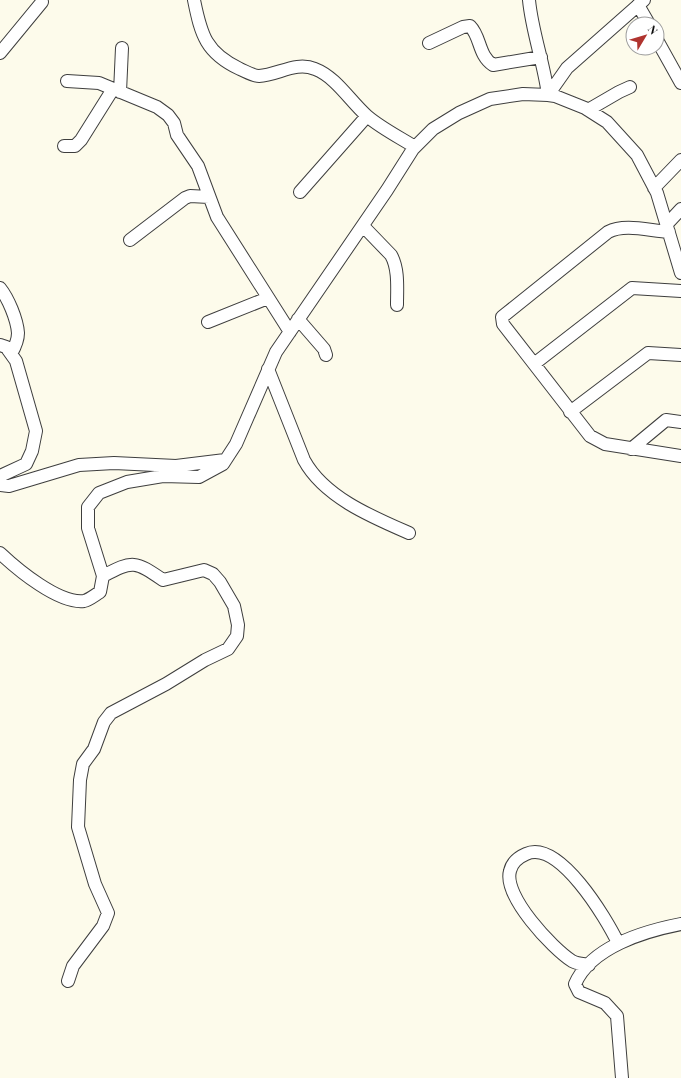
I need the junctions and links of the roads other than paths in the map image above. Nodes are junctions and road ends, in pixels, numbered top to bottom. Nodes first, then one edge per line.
1 (194, 0) edge
2 (529, 0) edge
3 (42, 2) dead end
4 (641, 3) edge
5 (646, 16) edge
6 (429, 43) dead end
7 (122, 48) dead end
8 (0, 53) edge
9 (665, 54) edge
10 (541, 57) junction
11 (67, 81) dead end
12 (681, 83) edge
13 (630, 87) dead end
14 (116, 91) junction
15 (548, 95) junction
16 (588, 110) junction
17 (367, 116) junction
18 (64, 146) dead end
19 (415, 147) junction
20 (681, 160) edge
21 (654, 188) junction
22 (300, 192) dead end
23 (209, 197) junction
24 (681, 209) edge
25 (362, 226) junction
26 (668, 228) junction
27 (130, 240) dead end
28 (681, 273) edge
29 (0, 288) edge
30 (681, 292) edge
31 (268, 298) junction
32 (397, 305) dead end
33 (298, 319) junction
34 (208, 322) dead end
35 (290, 332) junction
36 (0, 344) edge
37 (11, 354) junction
38 (326, 355) dead end
39 (681, 355) edge
40 (534, 364) junction
41 (268, 369) junction
42 (570, 412) junction
43 (681, 422) edge
44 (632, 449) junction
45 (681, 456) edge
46 (226, 459) junction
47 (0, 476) edge
48 (0, 485) edge
49 (409, 533) dead end
50 (0, 553) edge
51 (103, 576) junction
52 (681, 924) edge
53 (618, 943) junction
54 (589, 965) junction
55 (68, 981) dead end
56 (622, 1078) edge

1 - 17 street
2 - 10 street
3 - 8 street
4 - 5 street
4 - 15 street
6 - 10 street
7 - 14 street
9 - 12 street
10 - 15 street
11 - 14 street
13 - 16 street
14 - 18 street
14 - 23 street
15 - 16 street
15 - 19 street
16 - 21 street
17 - 19 street
17 - 22 street
19 - 25 street
20 - 21 street
21 - 26 street
23 - 27 street
23 - 31 street
24 - 26 street
25 - 32 street
25 - 33 street
26 - 28 street
26 - 40 street
29 - 37 street
30 - 40 street
31 - 34 street
31 - 35 street
33 - 35 street
33 - 38 street
35 - 41 street
36 - 37 street
37 - 47 street
39 - 42 street
40 - 42 street
41 - 46 street
41 - 49 street
42 - 44 street
43 - 44 street
44 - 45 street
46 - 48 street
46 - 51 street
50 - 51 street
51 - 55 street
52 - 53 street
53 - 54 street
53 - 54 street
54 - 56 street

